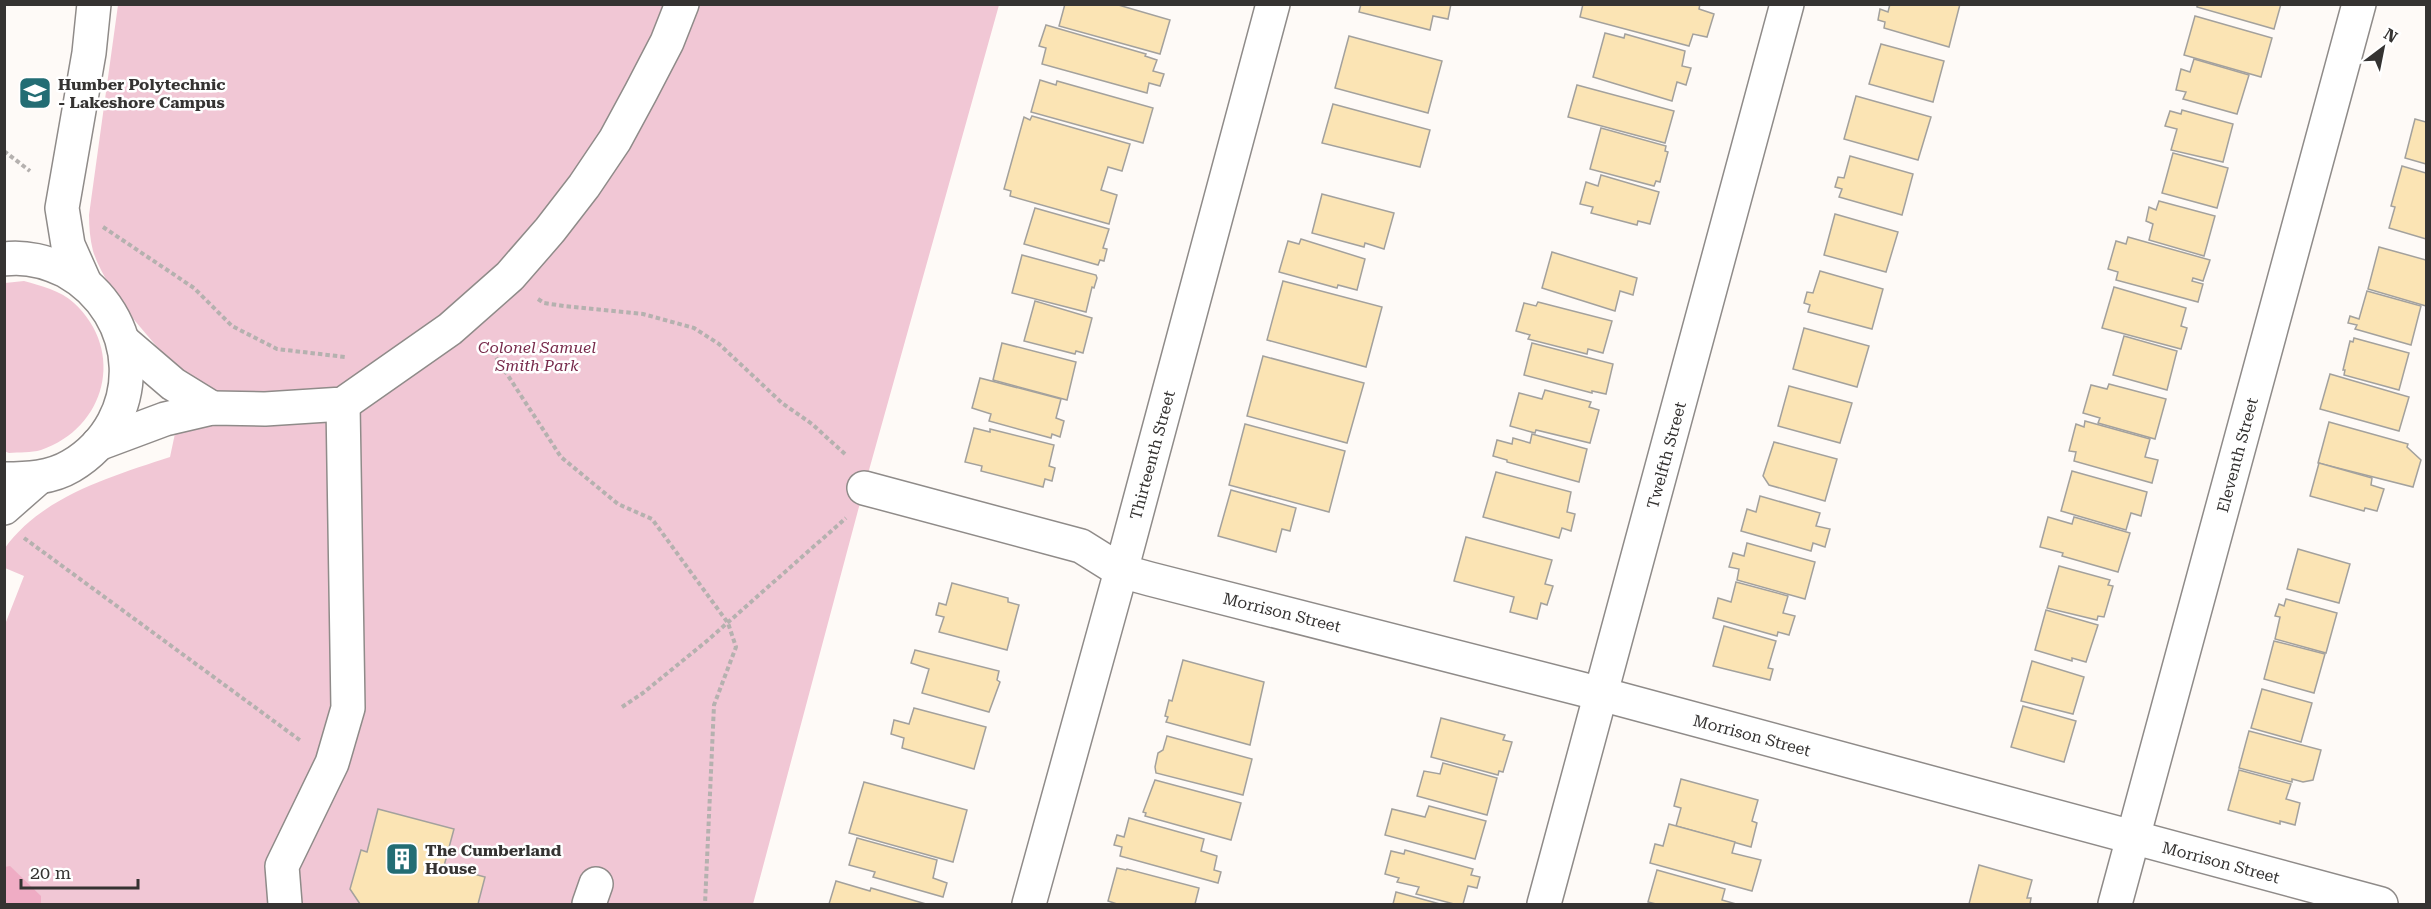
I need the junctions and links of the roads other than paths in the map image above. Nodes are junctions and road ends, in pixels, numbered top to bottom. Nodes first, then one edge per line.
1 (94, 4) edge
2 (682, 4) edge
3 (1273, 4) edge
4 (1787, 4) edge
5 (2360, 4) edge
6 (64, 203) junction
7 (10, 258) edge
8 (84, 281) junction
9 (124, 342) junction
10 (343, 404) junction
11 (212, 408) junction
12 (99, 444) junction
13 (4, 479) edge
14 (37, 479) junction
15 (864, 488) road end
16 (4, 508) edge
17 (1121, 571) junction
18 (1601, 694) junction
19 (2133, 838) junction
20 (285, 904) edge
21 (1029, 904) edge
22 (1544, 904) edge
23 (2115, 904) edge
24 (2381, 904) edge

1 - 6 street
2 - 10 street
3 - 17 street, Thirteenth Street
4 - 18 street, Twelfth Street
5 - 19 street, Eleventh Street
6 - 7 street
6 - 8 street
7 - 8 street
8 - 9 street
9 - 11 street
9 - 12 street
10 - 11 street
10 - 20 street
11 - 12 street
12 - 14 street
13 - 14 street
14 - 16 street
15 - 17 street, Morrison Street
17 - 18 street, Morrison Street
17 - 21 street, Thirteenth Street
18 - 19 street, Morrison Street
18 - 22 street, Twelfth Street
19 - 23 street, Eleventh Street
19 - 24 street, Morrison Street

